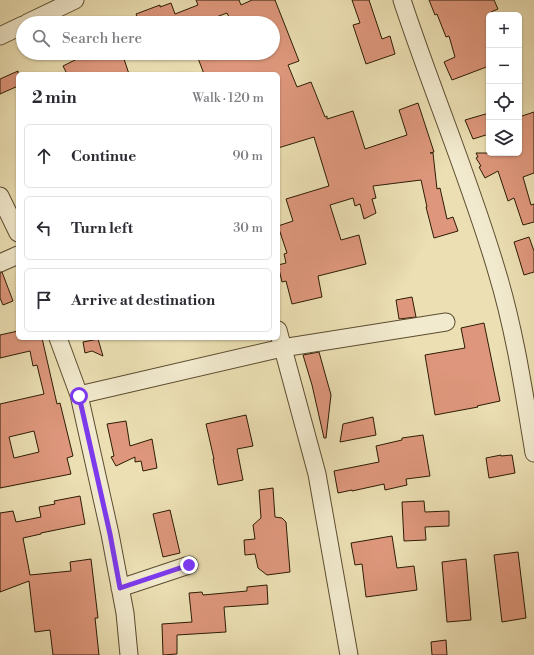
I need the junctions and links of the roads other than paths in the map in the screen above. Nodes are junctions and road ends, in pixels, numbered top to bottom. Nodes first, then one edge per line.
1 (402, 0) edge
2 (72, 1) edge
3 (41, 16) edge
4 (16, 28) edge
5 (0, 36) edge
6 (0, 196) edge
7 (16, 229) edge
8 (16, 257) edge
9 (0, 263) edge
10 (446, 322) dead end
11 (280, 339) edge
12 (59, 340) edge
13 (282, 348) junction
14 (79, 396) junction
15 (534, 454) edge
16 (189, 565) dead end
17 (120, 588) junction
18 (129, 655) edge
19 (349, 655) edge

1 - 15 street
2 - 3 street
4 - 5 street
6 - 7 street
8 - 9 street
10 - 13 street
11 - 13 street
12 - 14 street
13 - 14 street
13 - 19 street
14 - 17 street
16 - 17 street
17 - 18 street

